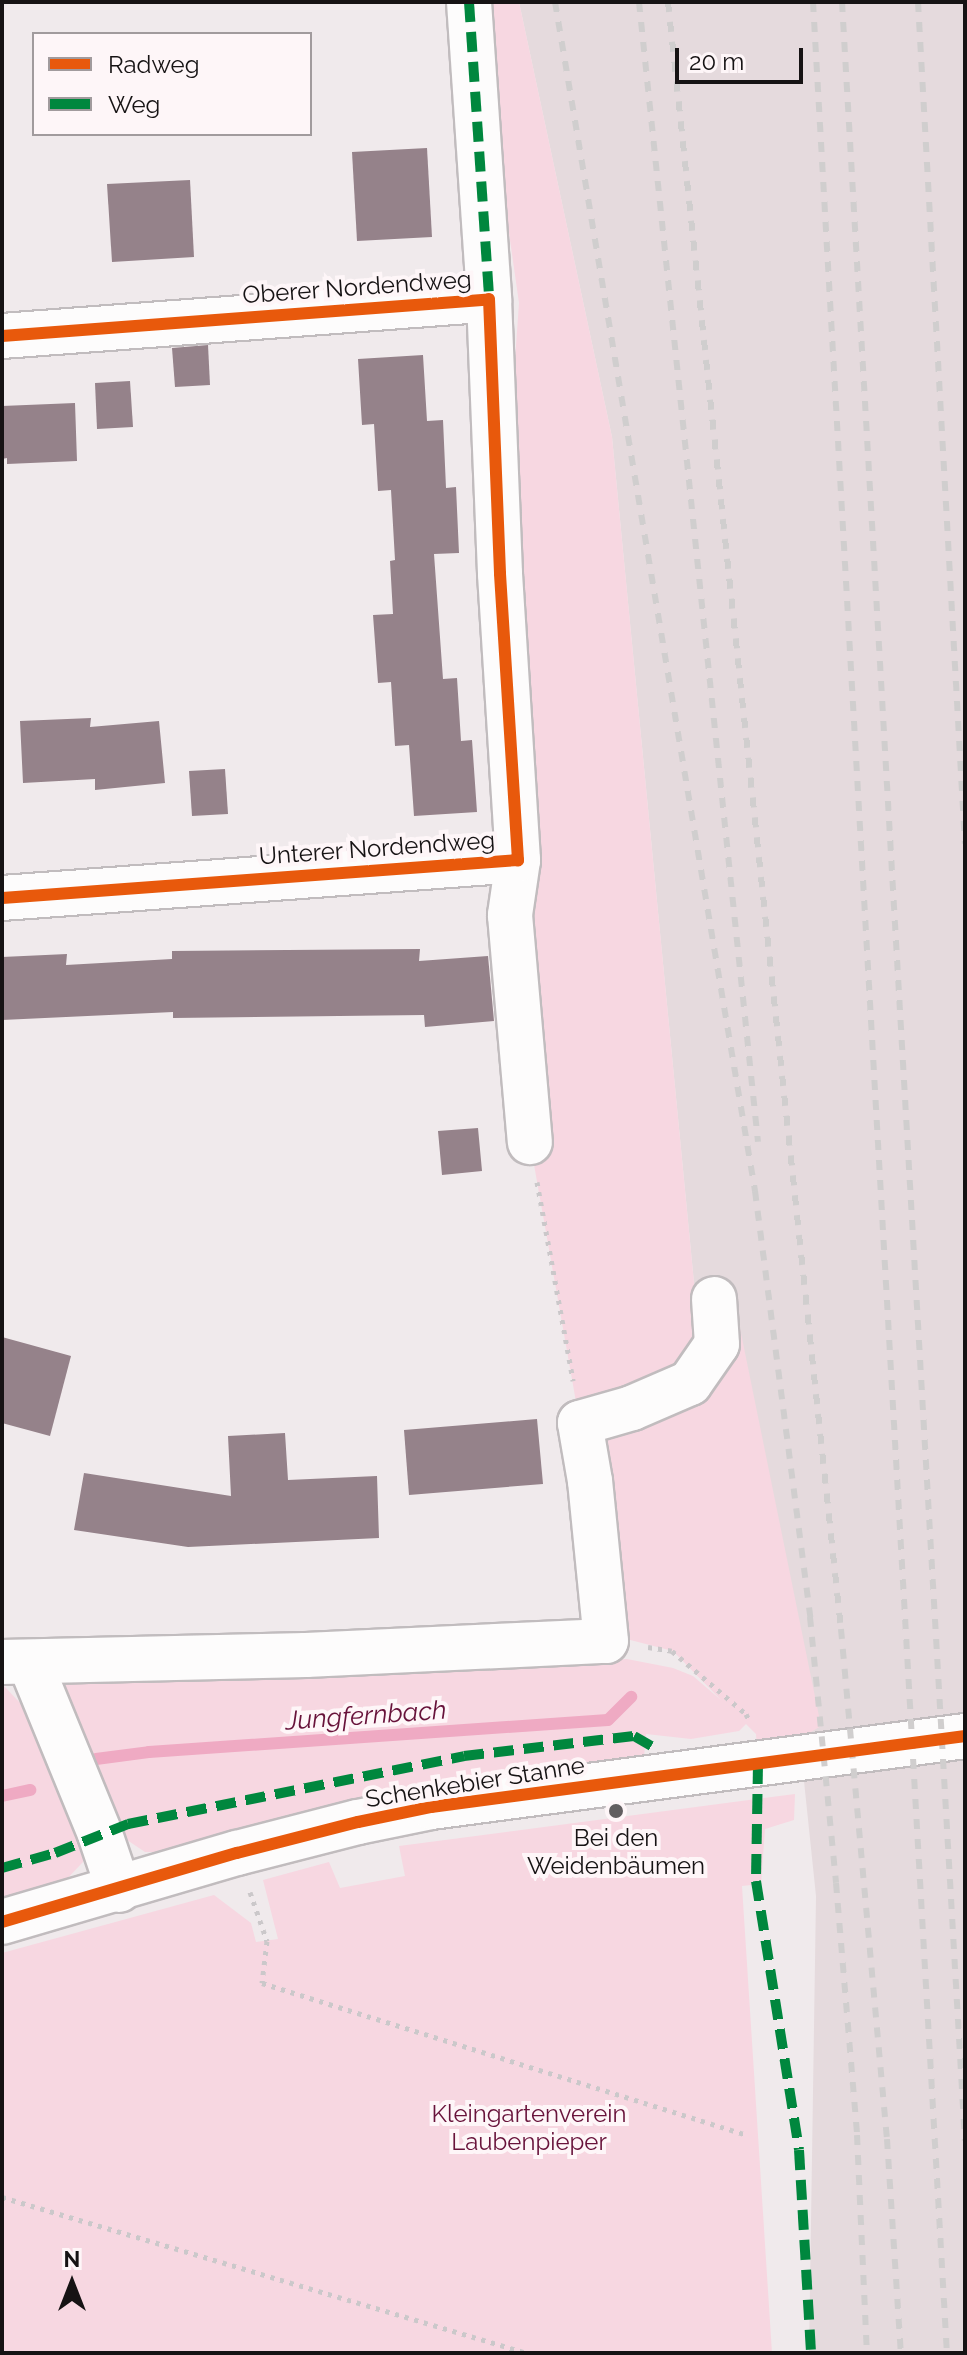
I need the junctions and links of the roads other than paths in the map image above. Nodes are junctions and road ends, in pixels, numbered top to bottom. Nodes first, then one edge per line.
1 (469, 2) edge
2 (489, 299) junction
3 (2, 336) edge
4 (500, 574) joint
5 (518, 860) junction
6 (2, 898) edge
7 (530, 1142) road end
8 (714, 1299) dead end
9 (16, 1662) edge
10 (965, 1736) edge
11 (119, 1890) junction
12 (2, 1922) edge

1 - 2 street, Oberer Nordendweg
2 - 3 street, Oberer Nordendweg
2 - 4 street, Oberer Nordendweg
4 - 5 street, Unterer Nordendweg
5 - 6 street, Unterer Nordendweg
5 - 7 street
8 - 9 street
9 - 11 street
10 - 11 street, Schenkebier Stanne
11 - 12 street, Schenkebier Stanne

